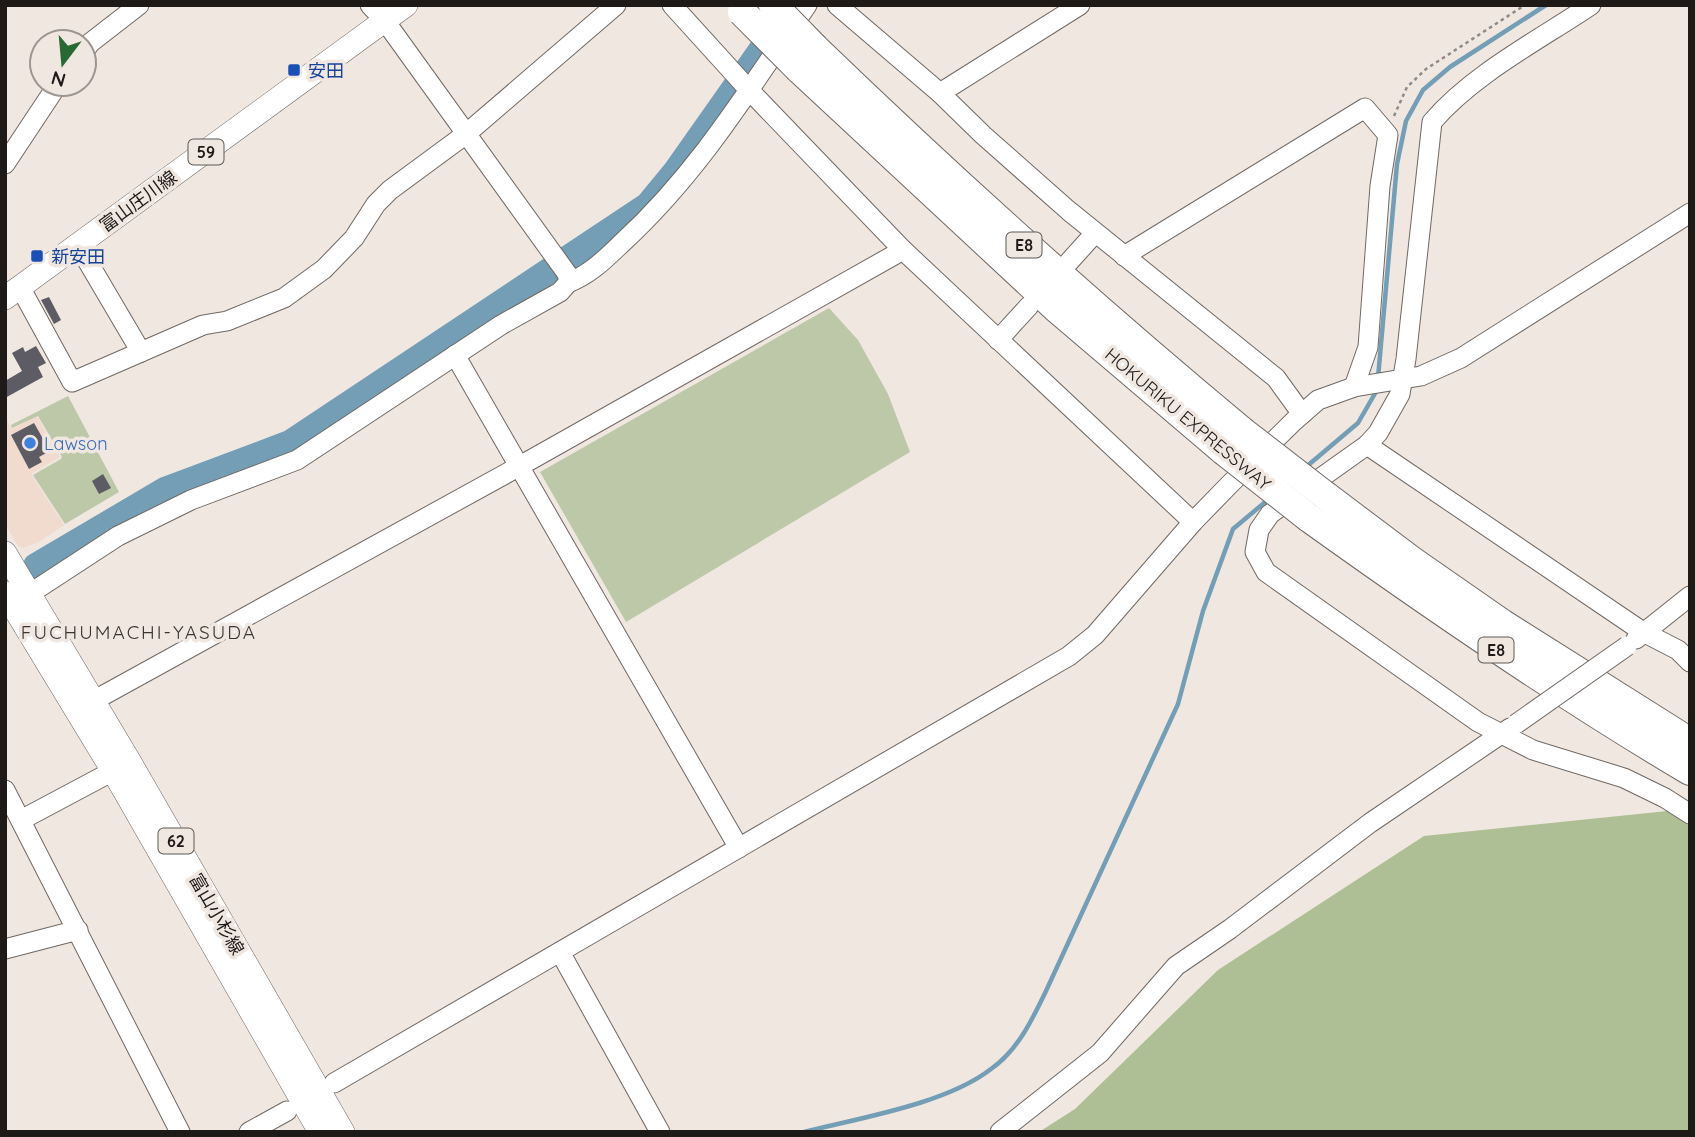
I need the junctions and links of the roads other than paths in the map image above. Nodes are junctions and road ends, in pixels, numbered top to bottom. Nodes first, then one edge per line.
1 (139, 5) edge
2 (406, 5) edge
3 (616, 5) edge
4 (672, 5) edge
5 (773, 5) edge
6 (807, 5) edge
7 (837, 5) edge
8 (1080, 5) edge
9 (1591, 5) edge
10 (739, 8) edge
11 (378, 13) edge
12 (98, 37) edge
13 (807, 59) junction
14 (749, 89) junction
15 (940, 93) junction
16 (49, 98) edge
17 (466, 134) junction
18 (5, 164) edge
19 (1690, 213) edge
20 (1095, 233) junction
21 (78, 245) junction
22 (903, 250) junction
23 (1124, 256) junction
24 (1068, 263) dead end
25 (568, 279) junction
26 (13, 293) edge
27 (1029, 306) dead end
28 (998, 340) junction
29 (141, 352) junction
30 (455, 355) junction
31 (1397, 379) junction
32 (1354, 387) junction
33 (1302, 414) junction
34 (1233, 441) junction
35 (1367, 445) junction
36 (518, 467) junction
37 (1193, 522) junction
38 (5, 553) edge
39 (1690, 596) edge
40 (13, 601) edge
41 (1643, 632) junction
42 (1690, 662) edge
43 (93, 701) junction
44 (1509, 729) junction
45 (1690, 742) edge
46 (113, 771) junction
47 (1690, 771) edge
48 (5, 790) edge
49 (1690, 814) edge
50 (21, 820) junction
51 (739, 848) junction
52 (78, 930) junction
53 (5, 949) edge
54 (560, 952) junction
55 (334, 1083) dead end
56 (287, 1111) dead end
57 (180, 1132) edge
58 (249, 1132) edge
59 (320, 1132) edge
60 (343, 1132) edge
61 (660, 1132) edge
62 (1000, 1132) edge

1 - 12 street
2 - 11 main road, 富山庄川線 / 59
3 - 17 street
4 - 14 street
5 - 13 highway, HOKURIKU EXPRESSWAY / E8, bridge
6 - 14 street
7 - 15 street
8 - 15 street
9 - 31 street
10 - 13 highway, HOKURIKU EXPRESSWAY / E8, bridge
11 - 17 street
11 - 21 main road, 富山庄川線 / 59
13 - 34 highway, HOKURIKU EXPRESSWAY / E8
14 - 22 street
14 - 25 street
15 - 20 street
16 - 18 street
17 - 25 street
17 - 29 street
19 - 31 street
20 - 23 street
20 - 24 street
21 - 26 main road, 富山庄川線 / 59
21 - 29 street
22 - 28 street
22 - 36 street
23 - 32 street
23 - 33 street
25 - 30 street
26 - 29 street
27 - 28 street
28 - 37 street
30 - 36 street
30 - 40 street
31 - 32 street
31 - 35 street
32 - 33 street
33 - 37 street
34 - 45 highway, HOKURIKU EXPRESSWAY / E8, bridge
34 - 47 highway, HOKURIKU EXPRESSWAY / E8, bridge
35 - 41 street
35 - 44 street
36 - 43 street
36 - 51 street
37 - 51 street
38 - 40 main road, 富山小杉線 / 62
39 - 41 street
40 - 43 main road, 富山小杉線 / 62
40 - 46 main road, 富山小杉線 / 62
41 - 42 street
41 - 44 street, bridge
43 - 60 main road, 富山小杉線 / 62
44 - 49 street
44 - 62 street
46 - 50 street
46 - 59 main road, 富山小杉線 / 62
48 - 50 street
50 - 52 street
51 - 54 street
52 - 53 street
52 - 57 street
54 - 55 street
54 - 61 street
56 - 58 street

